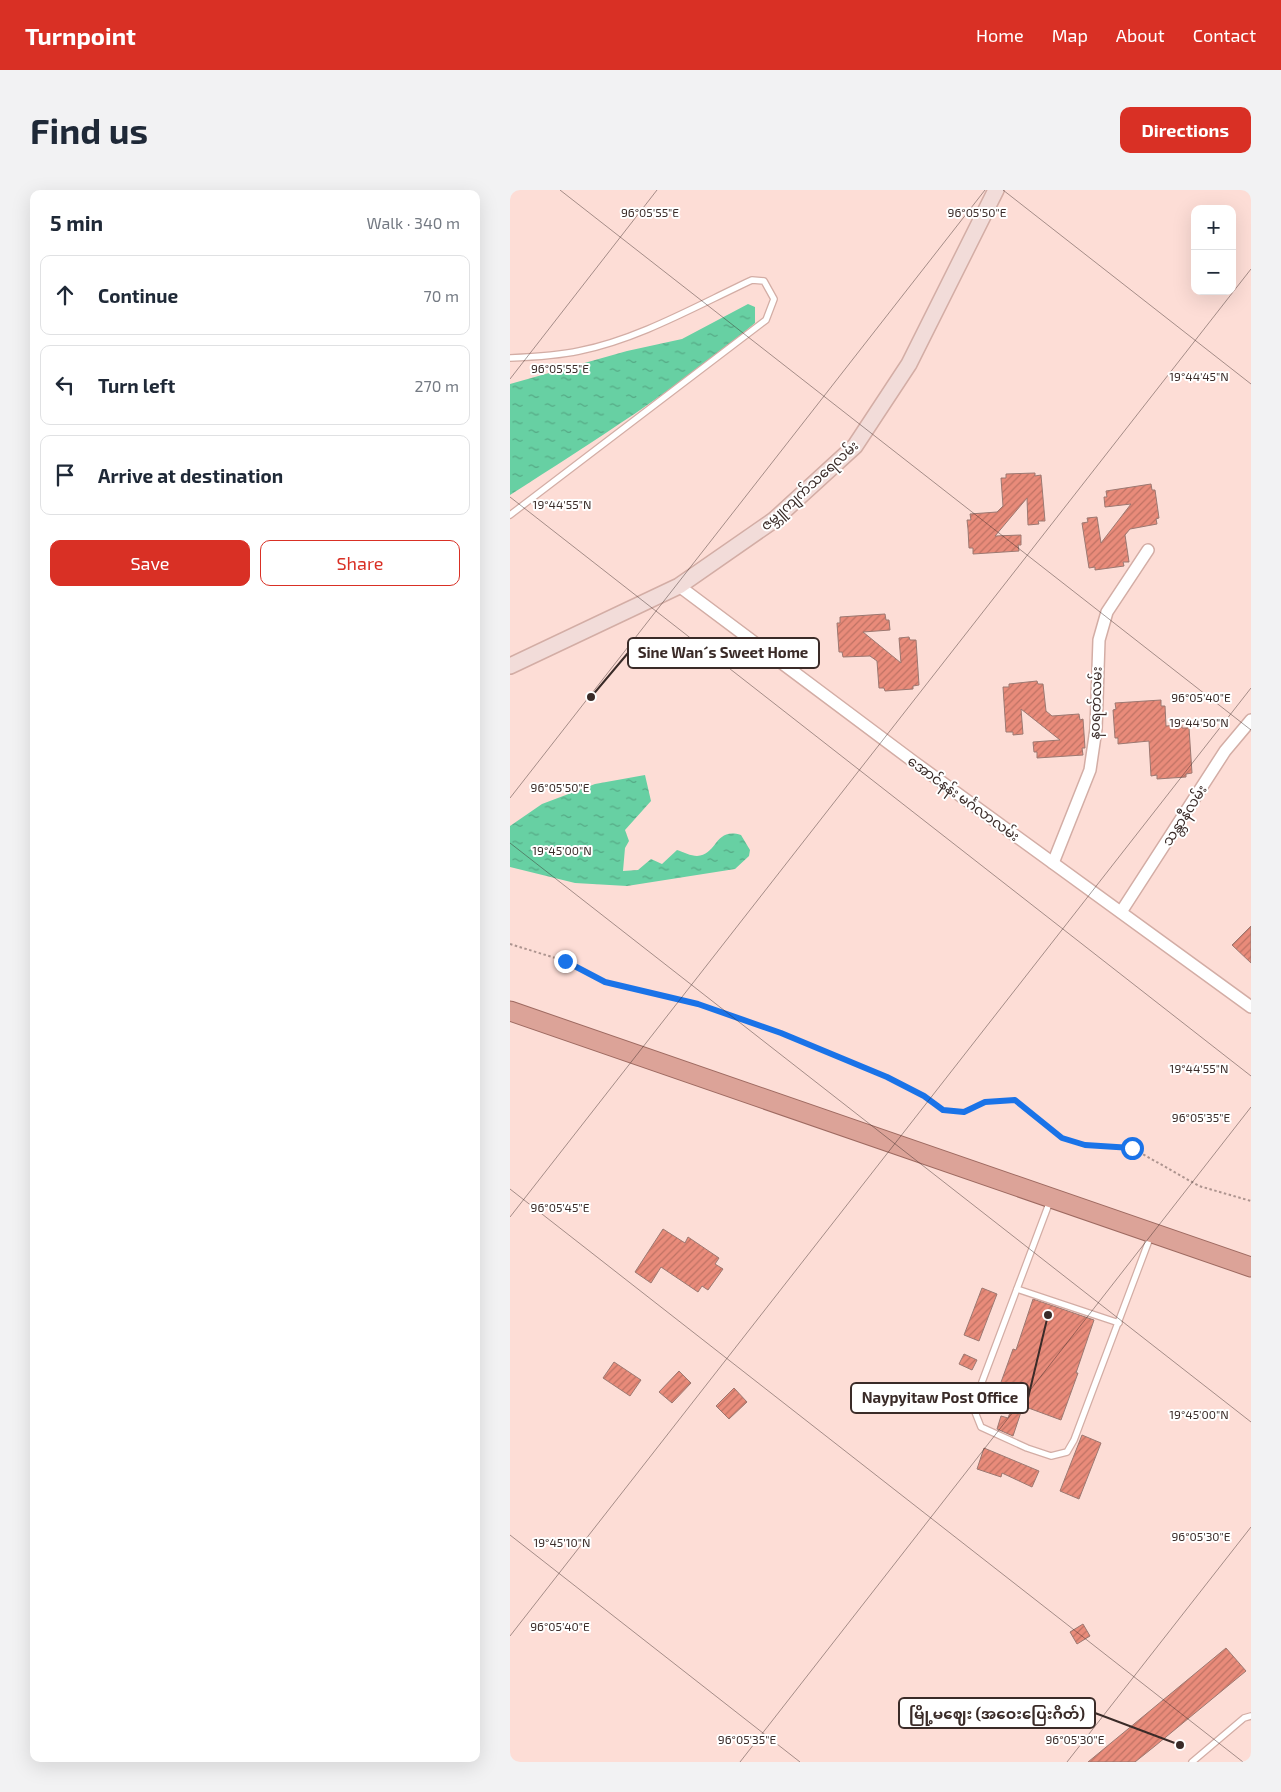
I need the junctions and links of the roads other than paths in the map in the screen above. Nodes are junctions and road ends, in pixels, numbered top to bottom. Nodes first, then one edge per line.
1 (996, 190) edge
2 (510, 358) edge
3 (510, 515) edge
4 (1148, 550) dead end
5 (679, 586) junction
6 (510, 666) edge
7 (1251, 720) edge
8 (1053, 863) junction
9 (1121, 912) junction
10 (1251, 1007) edge
11 (510, 1011) edge
12 (1051, 1198) junction
13 (1152, 1233) junction
14 (1251, 1267) edge
15 (1017, 1289) junction
16 (1119, 1324) junction
17 (1251, 1716) edge
18 (1192, 1762) edge

1 - 5 main road, ဇမ္ဘူကျက်သရေလမ်း
2 - 3 lane
4 - 8 street, နဝရတ်လမ်း
5 - 6 main road, ဇမ္ဘူကျက်သရေလမ်း
5 - 8 street, အောင်နန်း မင်္ဂလာလမ်း
7 - 9 street, သန္တာနီလမ်း
8 - 9 street, အောင်နန်း မင်္ဂလာလမ်း
9 - 10 street, အောင်နန်း မင်္ဂလာလမ်း
11 - 12 highway
12 - 13 highway
12 - 15 lane
13 - 14 highway
13 - 16 lane
15 - 16 lane
15 - 16 lane
17 - 18 lane

